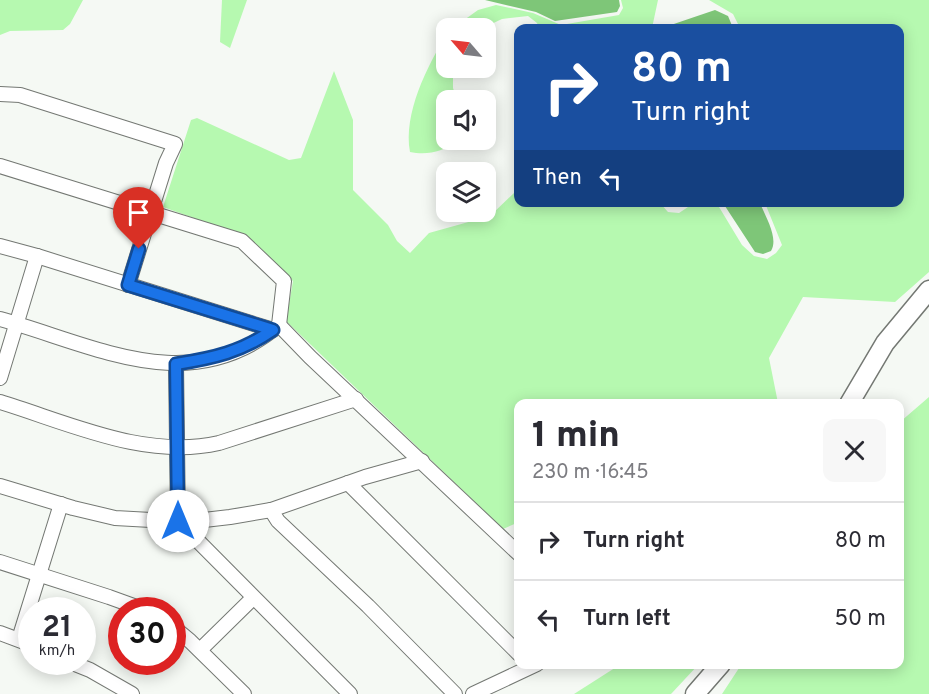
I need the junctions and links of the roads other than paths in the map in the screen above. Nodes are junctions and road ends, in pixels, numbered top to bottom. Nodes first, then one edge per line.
1 (0, 94) edge
2 (0, 166) edge
3 (150, 213) junction
4 (0, 246) edge
5 (37, 256) junction
6 (128, 285) junction
7 (929, 290) edge
8 (0, 319) edge
9 (17, 324) junction
10 (276, 327) junction
11 (176, 364) junction
12 (0, 378) edge
13 (356, 399) junction
14 (852, 399) edge
15 (0, 402) edge
16 (178, 448) junction
17 (422, 461) junction
18 (348, 483) junction
19 (0, 486) edge
20 (61, 504) junction
21 (271, 510) junction
22 (183, 521) junction
23 (514, 549) edge
24 (0, 562) edge
25 (39, 574) junction
26 (34, 597) edge
27 (108, 597) edge
28 (253, 598) junction
29 (0, 633) edge
30 (186, 638) edge
31 (18, 639) edge
32 (514, 649) edge
33 (200, 650) junction
34 (525, 669) edge
35 (717, 669) edge
36 (96, 673) edge
37 (132, 694) edge
38 (244, 694) edge
39 (350, 694) edge
40 (454, 694) edge
41 (473, 694) edge
42 (695, 694) edge

1 - 3 street
2 - 3 street
3 - 6 street
3 - 10 street
4 - 5 street
5 - 6 street
5 - 9 street
6 - 10 street
7 - 14 main road
8 - 9 street
9 - 11 street
9 - 12 street
10 - 11 street
10 - 13 street
11 - 16 street
13 - 16 street
13 - 17 street
15 - 16 street
16 - 22 street
17 - 18 street
17 - 23 street
18 - 21 street
18 - 32 street
19 - 20 street
20 - 22 street
20 - 25 street
21 - 22 street
21 - 40 street
22 - 28 street
24 - 25 street
25 - 26 street
25 - 27 street
28 - 33 street
28 - 39 street
29 - 31 street
30 - 33 street
33 - 38 street
34 - 41 street
35 - 42 main road
36 - 37 street

